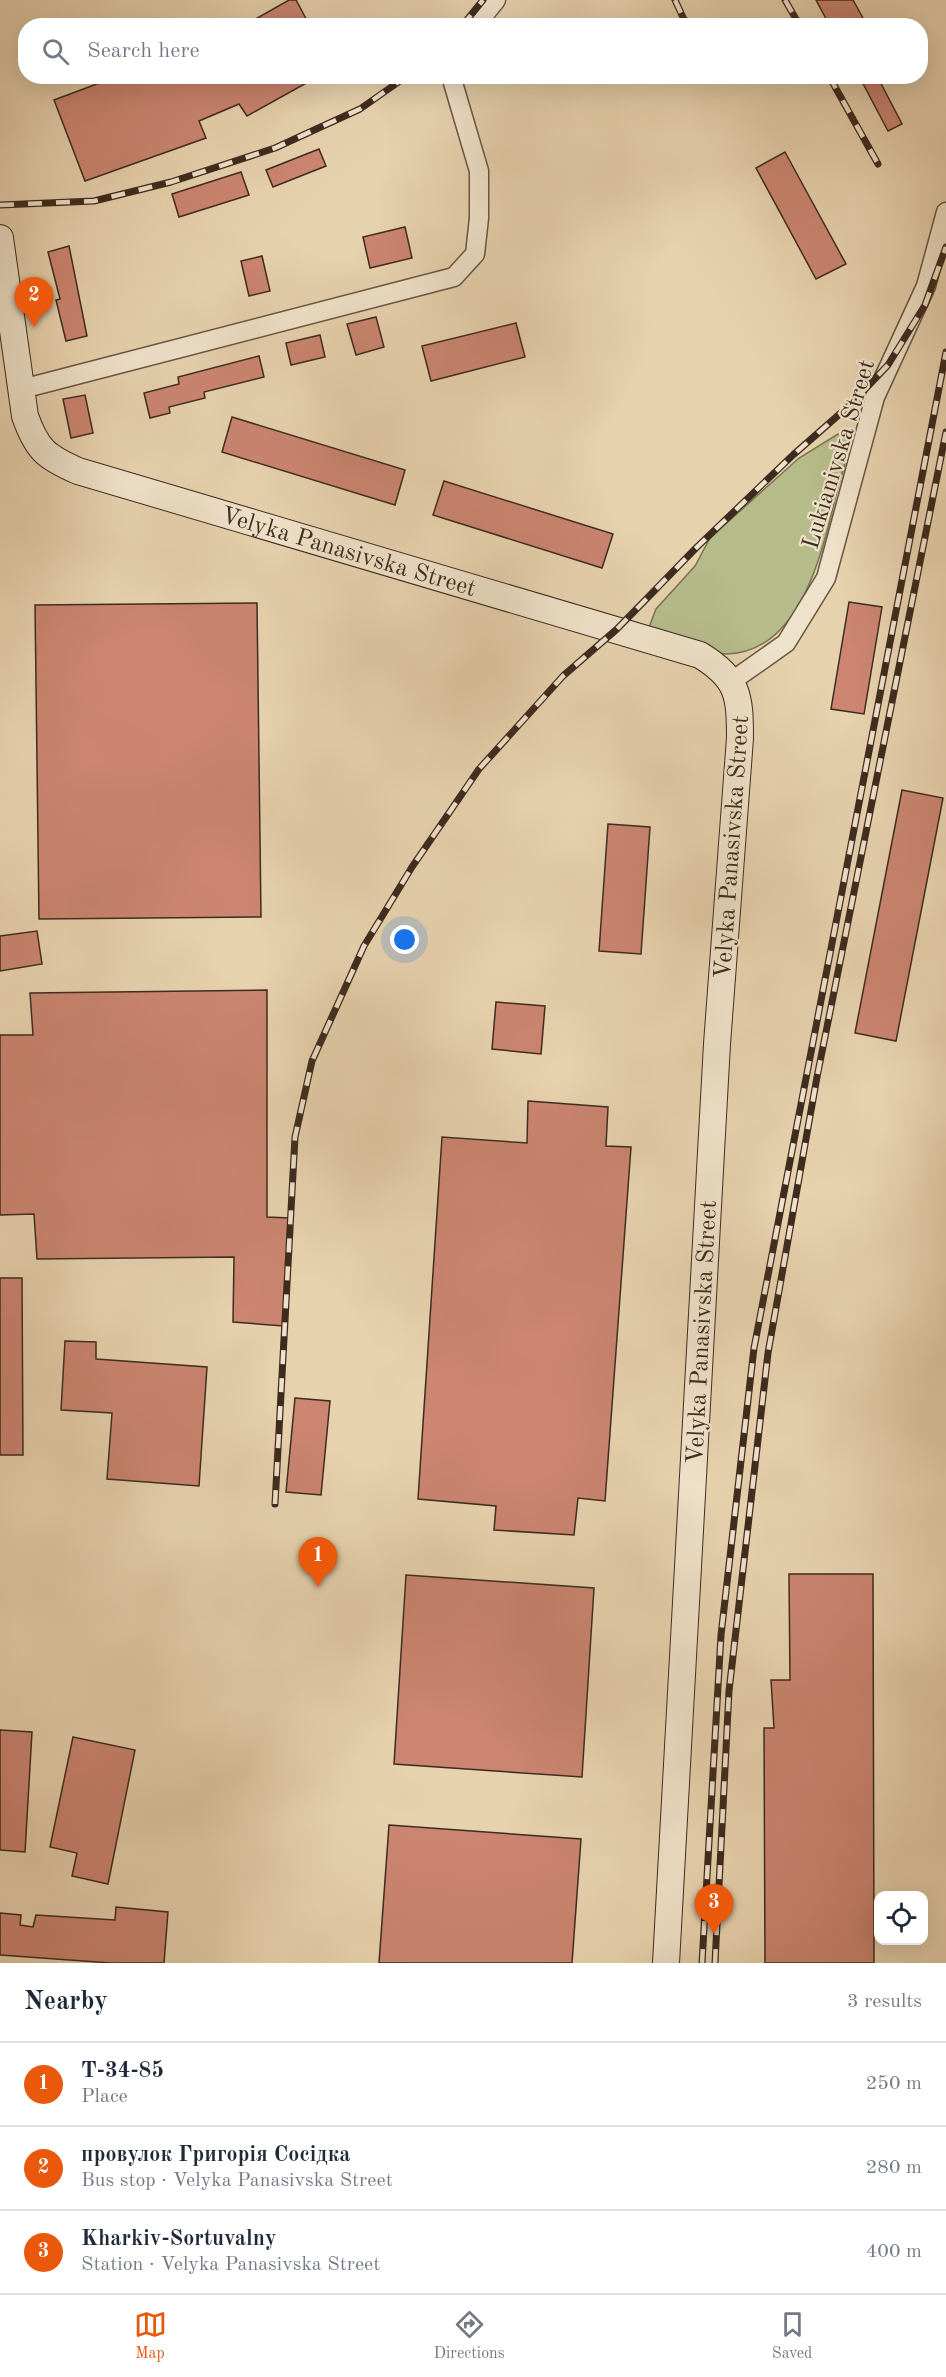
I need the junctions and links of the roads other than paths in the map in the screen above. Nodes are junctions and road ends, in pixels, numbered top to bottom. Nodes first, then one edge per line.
1 (496, 0) edge
2 (481, 18) edge
3 (453, 84) edge
4 (946, 212) edge
5 (0, 238) edge
6 (22, 389) junction
7 (732, 681) junction
8 (666, 1963) edge

1 - 2 street
3 - 6 street
4 - 7 street, Lukianivska Street
5 - 6 street, Velyka Panasivska Street
6 - 7 street, Velyka Panasivska Street
7 - 8 street, Velyka Panasivska Street

